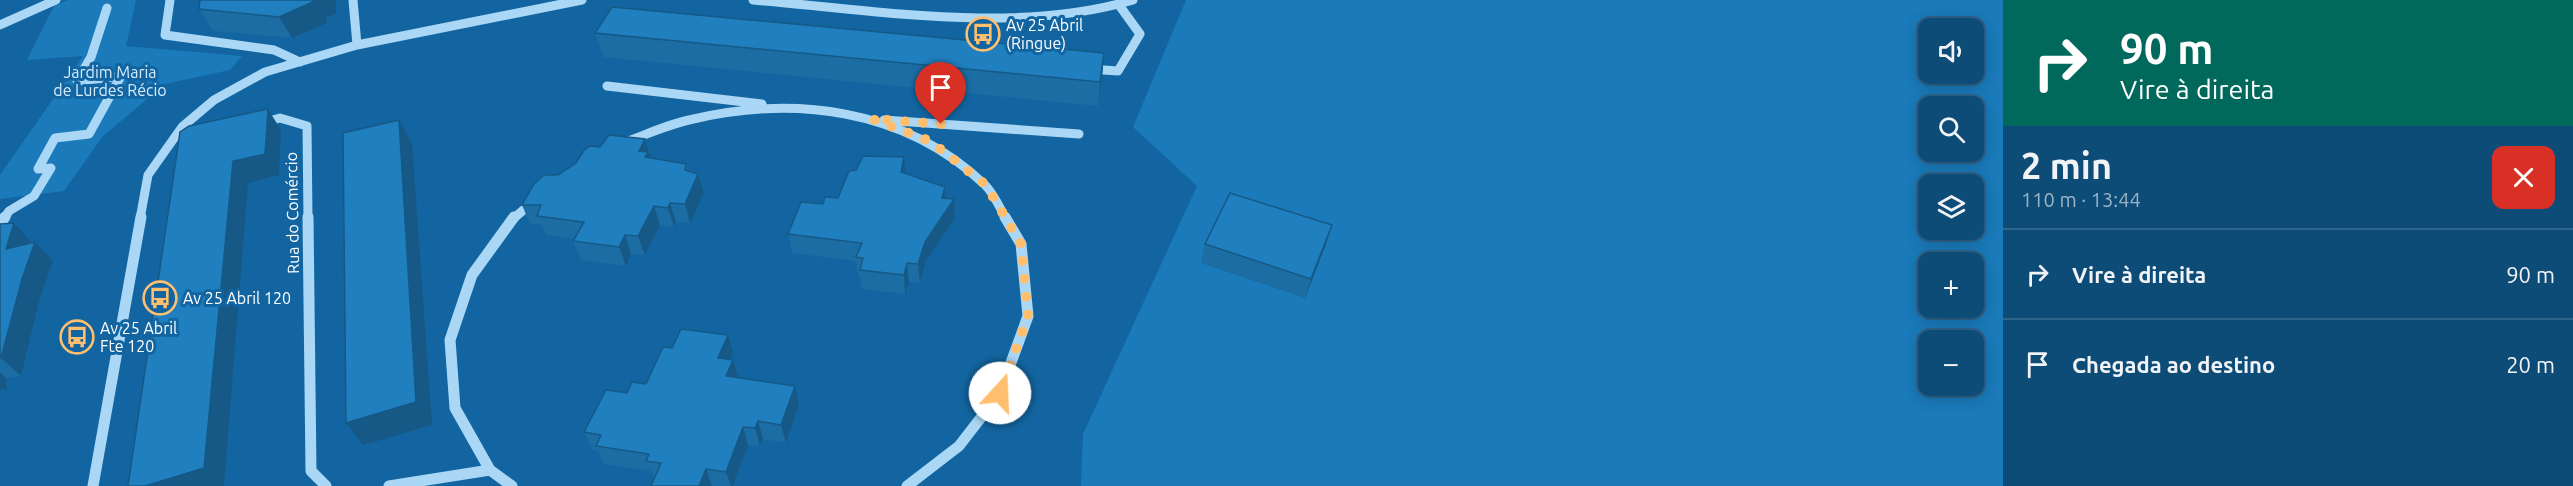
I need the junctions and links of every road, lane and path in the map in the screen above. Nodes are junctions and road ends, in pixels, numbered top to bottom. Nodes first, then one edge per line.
1 (56, 0) edge
2 (170, 0) edge
3 (353, 0) edge
4 (582, 0) edge
5 (753, 0) edge
6 (1133, 0) edge
7 (1119, 5) junction
8 (107, 8) dead end
9 (0, 25) edge
10 (357, 45) junction
11 (300, 62) junction
12 (1082, 68) edge
13 (607, 86) dead end
14 (808, 108) junction
15 (872, 119) junction
16 (249, 125) edge
17 (1079, 134) dead end
18 (613, 147) edge
19 (175, 154) edge
20 (159, 157) junction
21 (547, 190) edge
22 (0, 224) edge
23 (490, 470) junction
24 (93, 486) edge
25 (326, 486) edge
26 (388, 486) edge
27 (512, 486) edge
28 (907, 486) edge

1 - 9 street
2 - 11 street
3 - 10 street
4 - 10 street
5 - 7 street
6 - 7 street
7 - 12 street
8 - 22 street
10 - 11 street
11 - 20 street
13 - 14 street
14 - 15 street
14 - 18 street
15 - 17 street
15 - 28 street
16 - 25 street, Rua do Comércio
19 - 20 street
20 - 24 street
21 - 23 street
23 - 26 street
23 - 27 street

